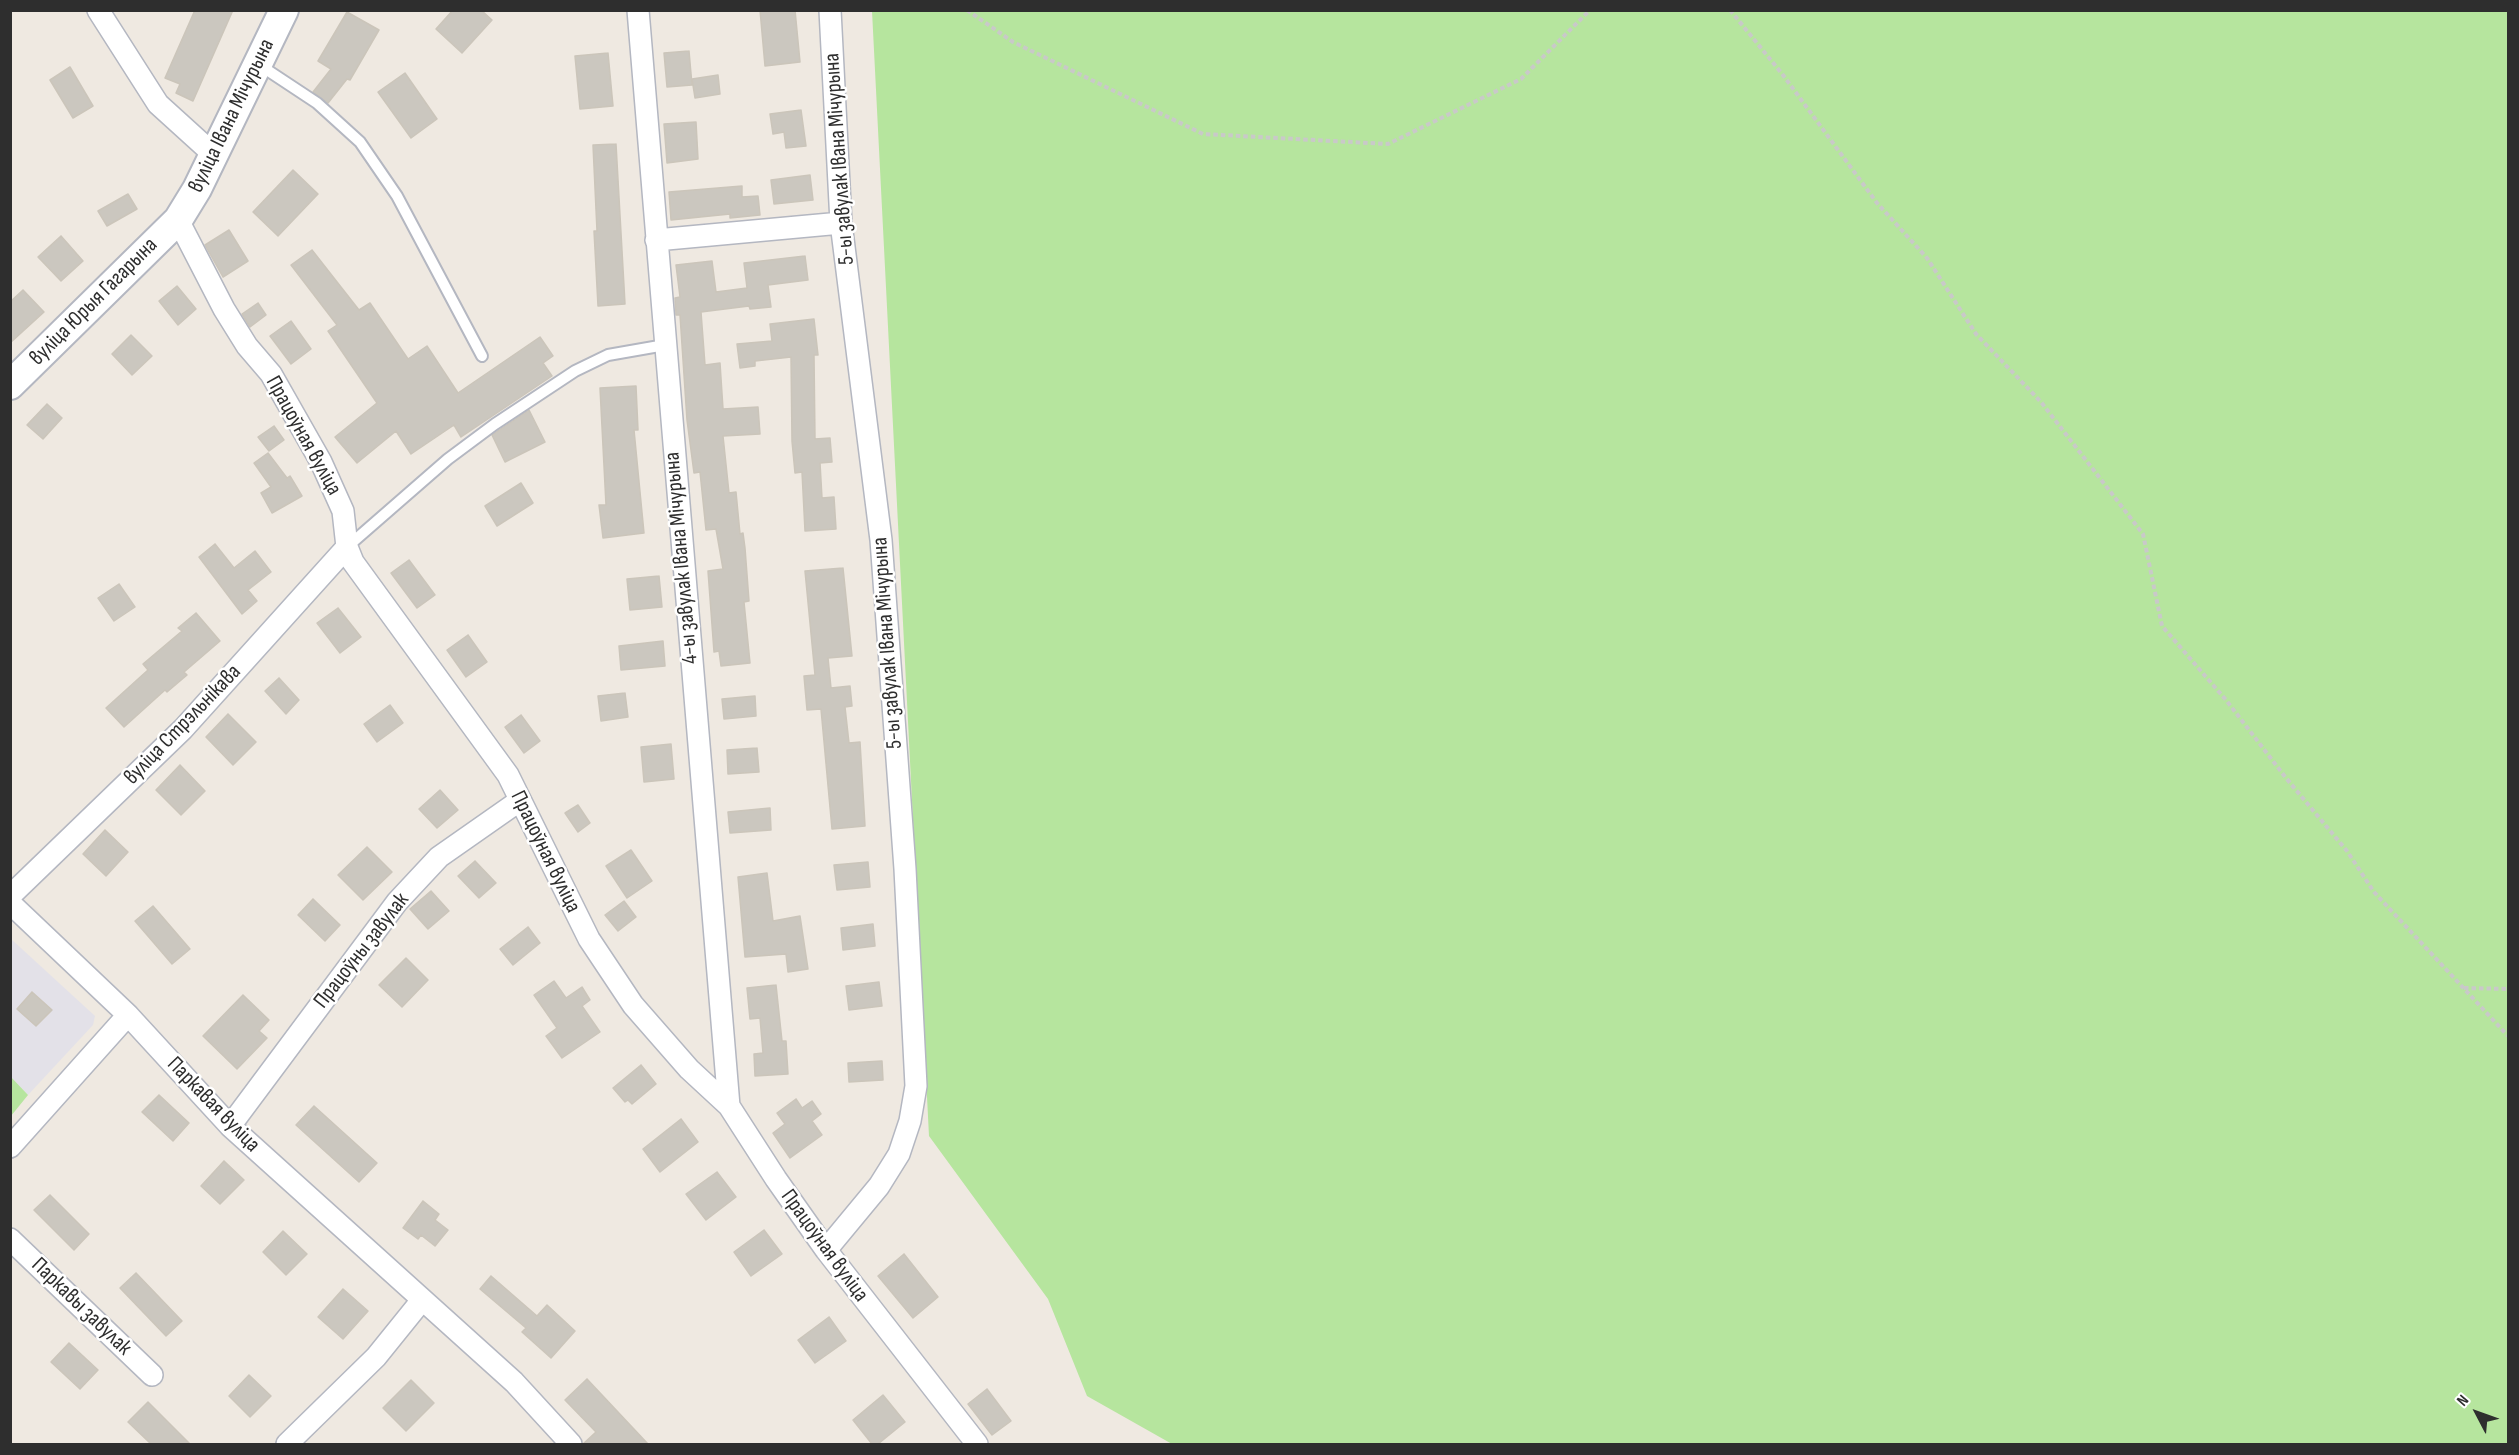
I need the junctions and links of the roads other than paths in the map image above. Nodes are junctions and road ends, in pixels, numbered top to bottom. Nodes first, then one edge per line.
1 (98, 10) edge
2 (284, 10) edge
3 (638, 10) edge
4 (830, 10) edge
5 (258, 63) junction
6 (212, 153) junction
7 (178, 220) junction
8 (841, 223) junction
9 (656, 240) junction
10 (665, 345) junction
11 (482, 356) dead end
12 (10, 385) edge
13 (347, 547) junction
14 (519, 801) junction
15 (10, 896) edge
16 (10, 903) edge
17 (128, 1015) junction
18 (725, 1057) junction
19 (689, 1069) junction
20 (729, 1106) junction
21 (230, 1126) junction
22 (10, 1147) edge
23 (10, 1239) edge
24 (826, 1250) junction
25 (422, 1300) junction
26 (152, 1375) dead end
27 (287, 1444) edge
28 (571, 1444) edge
29 (977, 1444) edge

1 - 6 street
2 - 5 street, вуліца Івана Мічурына
3 - 9 street, 4-ы завулак Івана Мічурына
4 - 8 street, 5-ы завулак Івана Мічурына
5 - 6 street, вуліца Івана Мічурына
5 - 11 lane
6 - 7 street, вуліца Івана Мічурына
7 - 12 street, вуліца Юрыя Гагарына
7 - 13 street, Працоўная вуліца
8 - 9 street
8 - 24 street, 5-ы завулак Івана Мічурына
9 - 10 street, 4-ы завулак Івана Мічурына
10 - 13 lane
10 - 18 street, 4-ы завулак Івана Мічурына
13 - 14 street, Працоўная вуліца
13 - 15 street, вуліца Стрэльнікава
14 - 19 street, Працоўная вуліца
14 - 21 street, Працоўны завулак
16 - 17 street, Паркавая вуліца
17 - 21 street, Паркавая вуліца
17 - 22 street
18 - 19 street
18 - 20 street, 4-ы завулак Івана Мічурына
19 - 20 street, Працоўная вуліца
20 - 24 street, Працоўная вуліца
21 - 25 street, Паркавая вуліца
23 - 26 street, Паркавы завулак
24 - 29 street, Працоўная вуліца
25 - 27 street
25 - 28 street, Паркавая вуліца

